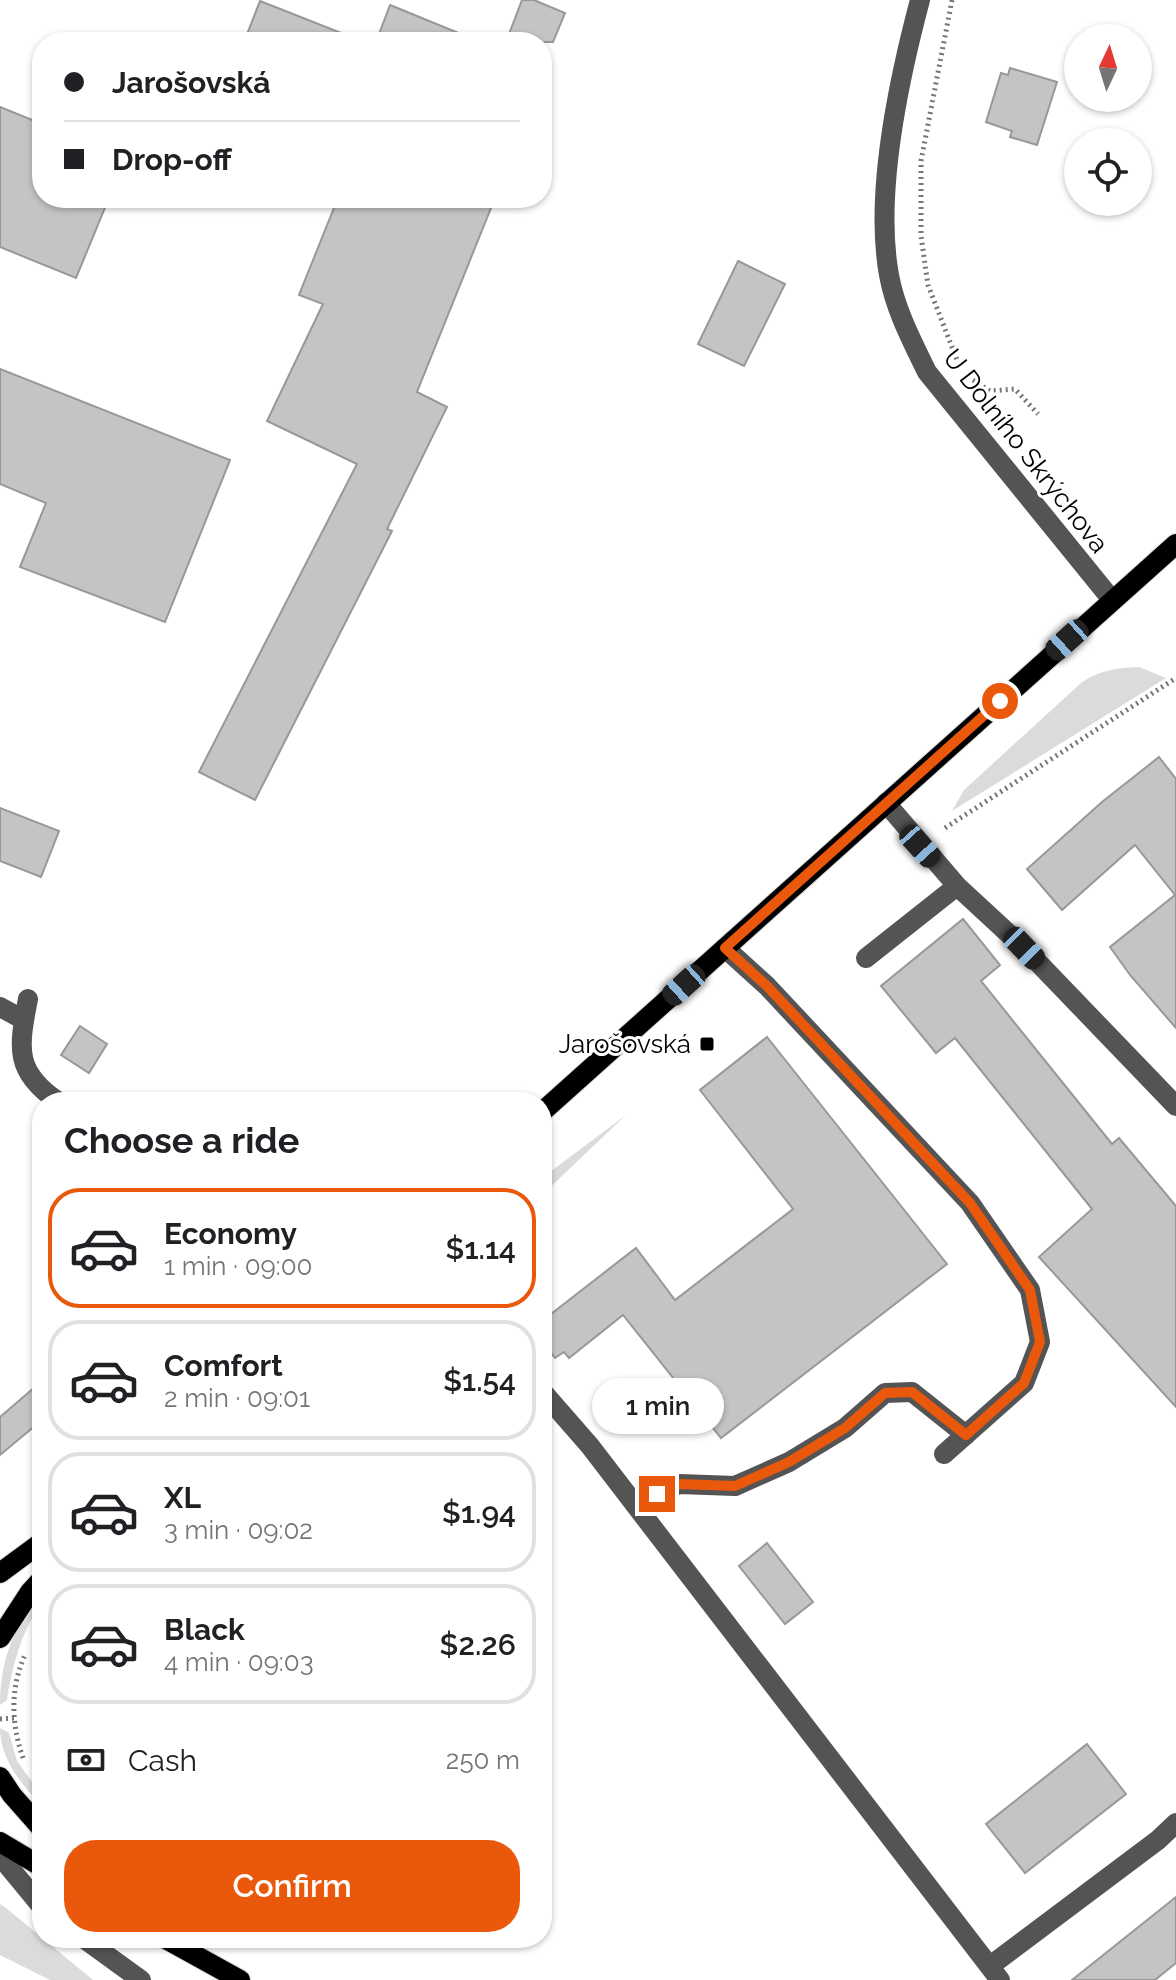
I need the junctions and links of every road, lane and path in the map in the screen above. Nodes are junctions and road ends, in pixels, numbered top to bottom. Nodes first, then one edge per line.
1 (920, 0) edge
2 (952, 0) edge
3 (1038, 414) dead end
4 (1176, 544) edge
5 (1112, 600) junction
6 (1176, 678) edge
7 (886, 803) junction
8 (920, 846) junction
9 (957, 886) junction
10 (725, 948) junction
11 (866, 958) dead end
12 (28, 999) dead end
13 (0, 1007) edge
14 (24, 1020) junction
15 (48, 1092) edge
16 (552, 1103) edge
17 (1176, 1106) edge
18 (552, 1402) edge
19 (966, 1435) junction
20 (944, 1454) dead end
21 (635, 1505) junction
22 (32, 1549) edge
23 (0, 1573) edge
24 (32, 1591) edge
25 (0, 1638) edge
26 (29, 1647) dead end
27 (14, 1718) junction
28 (0, 1719) edge
29 (28, 1768) dead end
30 (0, 1777) edge
31 (32, 1818) edge
32 (1176, 1823) edge
33 (0, 1842) edge
34 (0, 1856) edge
35 (32, 1861) edge
36 (32, 1895) edge
37 (97, 1948) edge
38 (182, 1948) edge
39 (995, 1973) edge
40 (141, 1980) edge
41 (240, 1980) edge

1 - 5 street, U Dolního Skrýchova
2 - 3 path
4 - 5 main road
5 - 7 main road
6 - 8 path
7 - 8 street
7 - 10 main road
8 - 9 street
9 - 11 street
9 - 17 street
10 - 16 main road
10 - 19 street
12 - 14 street
13 - 14 street
14 - 15 street
18 - 21 street
19 - 20 street
19 - 21 street
21 - 39 street
22 - 23 main road
24 - 25 main road
26 - 27 path
27 - 28 path
27 - 29 path
30 - 31 main road
32 - 39 street
33 - 35 main road
34 - 36 street
37 - 40 street
38 - 41 main road

